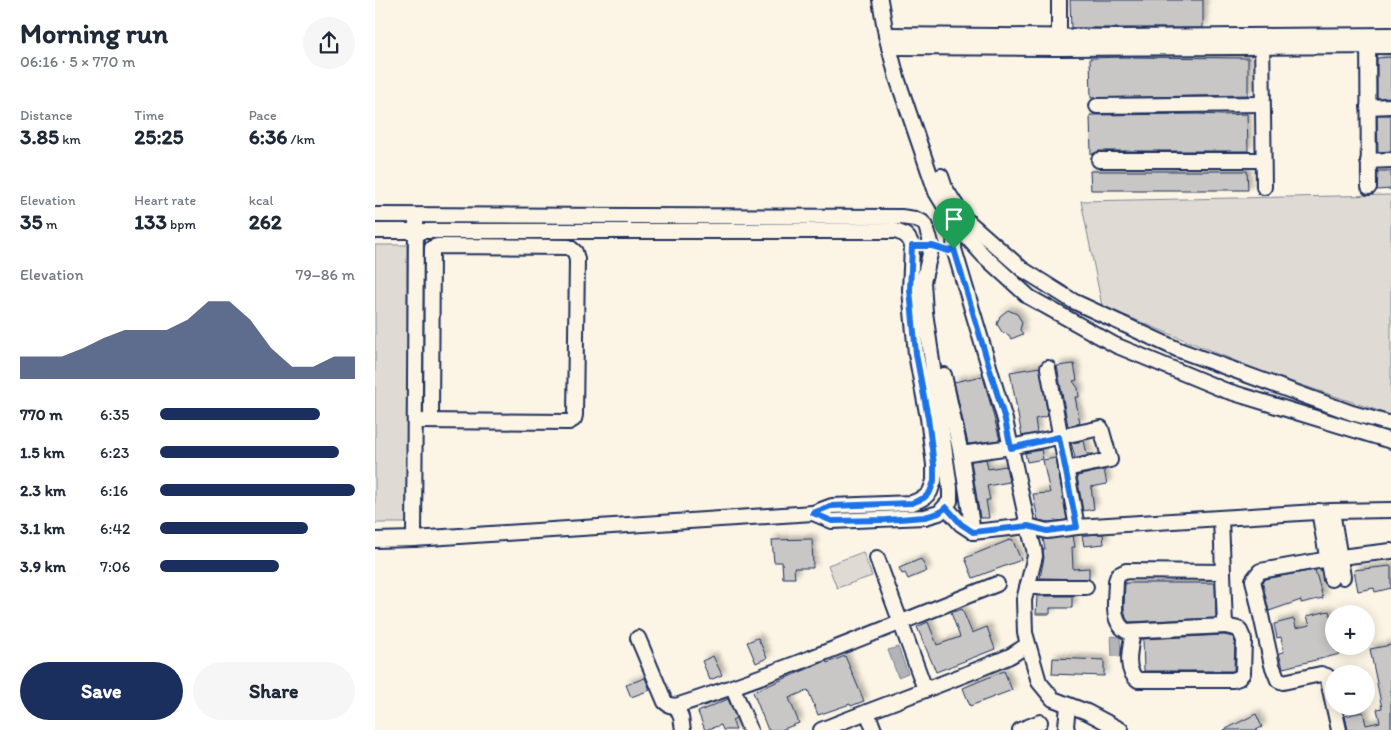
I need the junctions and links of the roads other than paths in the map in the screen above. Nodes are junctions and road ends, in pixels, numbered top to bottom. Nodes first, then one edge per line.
1 (880, 0) edge
2 (887, 0) edge
3 (1059, 0) edge
4 (1391, 35) edge
5 (1368, 40) junction
6 (891, 41) junction
7 (1262, 41) junction
8 (1059, 42) junction
9 (1391, 46) edge
10 (1262, 104) junction
11 (1097, 106) dead end
12 (1391, 106) edge
13 (1369, 107) junction
14 (1099, 160) dead end
15 (1263, 160) junction
16 (1391, 160) edge
17 (1368, 161) junction
18 (1264, 187) dead end
19 (1369, 187) dead end
20 (375, 214) edge
21 (415, 215) junction
22 (960, 221) junction
23 (375, 232) edge
24 (416, 232) junction
25 (912, 246) junction
26 (932, 246) junction
27 (954, 249) junction
28 (1048, 368) dead end
29 (944, 375) dead end
30 (415, 420) junction
31 (431, 420) junction
32 (1391, 424) edge
33 (1059, 437) junction
34 (1391, 440) edge
35 (1011, 448) junction
36 (961, 454) junction
37 (1065, 468) junction
38 (946, 507) junction
39 (1391, 510) edge
40 (1325, 511) junction
41 (813, 513) junction
42 (1221, 518) junction
43 (1028, 526) junction
44 (1077, 527) junction
45 (973, 532) junction
46 (414, 539) junction
47 (375, 540) edge
48 (1391, 552) edge
49 (877, 558) dead end
50 (1333, 558) junction
51 (1223, 572) junction
52 (1337, 578) dead end
53 (997, 584) dead end
54 (1027, 587) junction
55 (1086, 587) dead end
56 (901, 622) junction
57 (1225, 626) junction
58 (1133, 630) junction
59 (638, 638) dead end
60 (1029, 648) junction
61 (733, 688) junction
62 (925, 689) junction
63 (676, 706) junction
64 (1067, 706) junction
65 (867, 712) junction
66 (1040, 722) dead end
67 (683, 730) edge
68 (749, 730) edge
69 (821, 730) edge
70 (874, 730) edge
71 (1020, 730) edge
72 (1067, 730) edge
73 (1121, 730) edge
74 (1339, 730) edge

1 - 6 street
2 - 6 street
3 - 8 street
4 - 5 street
5 - 7 street
5 - 9 street
5 - 13 street
6 - 8 street
6 - 22 street
7 - 8 street
7 - 10 street
10 - 11 street
10 - 15 street
12 - 13 street
13 - 17 street
14 - 15 street
15 - 18 street
16 - 17 street
17 - 19 street
20 - 21 street
21 - 24 street
21 - 26 street
22 - 27 street
22 - 32 street
22 - 34 street
23 - 24 street
24 - 25 street
24 - 30 street
25 - 26 street
25 - 41 street
26 - 27 street
26 - 38 street
27 - 35 street
28 - 33 street
29 - 36 street
30 - 31 street
30 - 46 street
31 - 31 street
33 - 35 street
33 - 37 street
33 - 37 street
35 - 36 street
35 - 43 street
36 - 45 street
37 - 44 street
38 - 41 street
38 - 45 street
39 - 40 street
40 - 42 street
40 - 50 street
41 - 46 street
42 - 44 street
42 - 51 street
43 - 44 street
43 - 45 street
43 - 54 street
46 - 47 street
48 - 50 street
49 - 56 street
50 - 52 street
50 - 74 street
51 - 57 street
51 - 58 street
53 - 56 street
54 - 55 street
54 - 60 street
56 - 61 street
56 - 62 street
57 - 58 street
57 - 58 street
59 - 63 street
60 - 62 street
60 - 64 street
61 - 63 street
61 - 68 street
62 - 65 street
63 - 67 street
64 - 72 street
64 - 73 street
65 - 69 street
65 - 70 street
66 - 71 street

